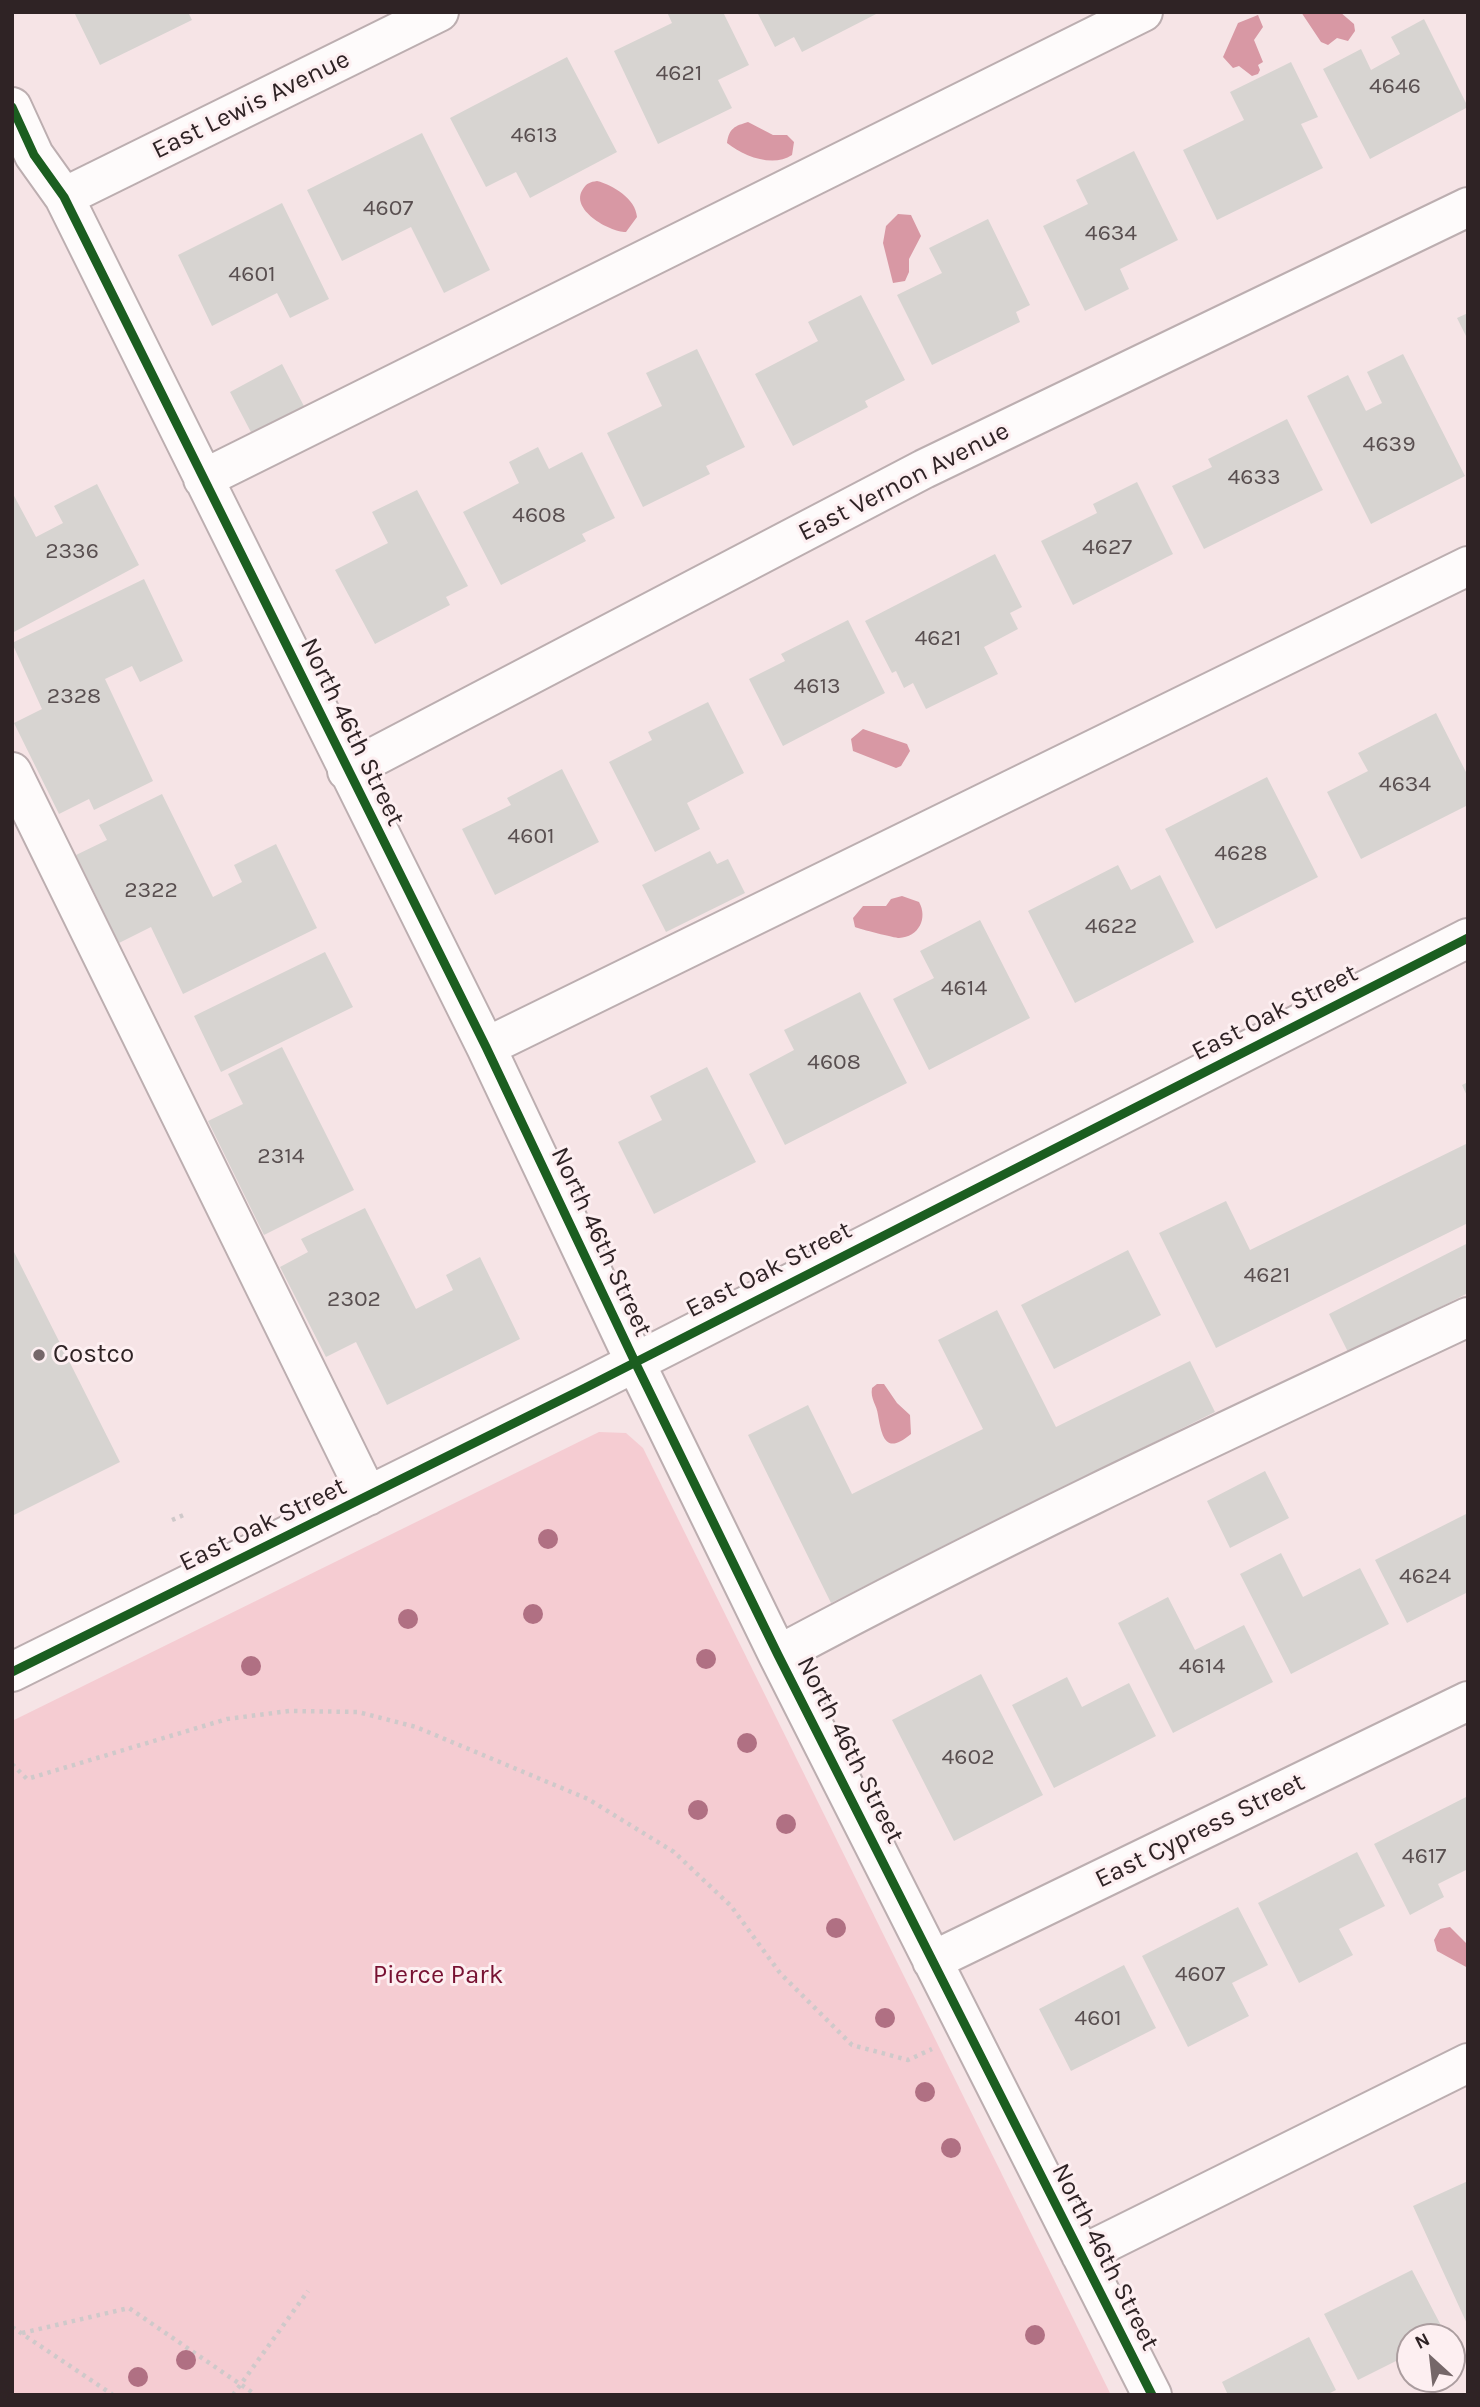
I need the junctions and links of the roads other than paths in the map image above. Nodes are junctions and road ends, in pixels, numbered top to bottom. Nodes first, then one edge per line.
1 (439, 12) edge
2 (1143, 12) edge
3 (12, 107) edge
4 (23, 160) edge
5 (64, 197) junction
6 (1468, 207) edge
7 (203, 479) junction
8 (1468, 566) edge
9 (346, 771) junction
10 (12, 772) edge
11 (1468, 938) edge
12 (486, 1046) junction
13 (1468, 1317) edge
14 (635, 1362) junction
15 (368, 1496) junction
16 (778, 1655) junction
17 (12, 1672) edge
18 (1468, 1700) edge
19 (932, 1961) junction
20 (1468, 2063) edge
21 (1081, 2255) junction
22 (1152, 2395) edge

1 - 5 street, East Lewis Avenue
2 - 7 street
3 - 4 street, North 46th Street
4 - 5 street, North 46th Street
5 - 7 street, North 46th Street
6 - 9 street, East Vernon Avenue
7 - 9 street, North 46th Street
8 - 12 street
9 - 12 street, North 46th Street
10 - 15 street
11 - 14 street, East Oak Street
12 - 14 street, North 46th Street
13 - 16 street
14 - 15 street, East Oak Street
14 - 16 street, North 46th Street
15 - 17 street, East Oak Street
16 - 19 street, North 46th Street
18 - 19 street, East Cypress Street
19 - 21 street, North 46th Street
20 - 21 street
21 - 22 street, North 46th Street

